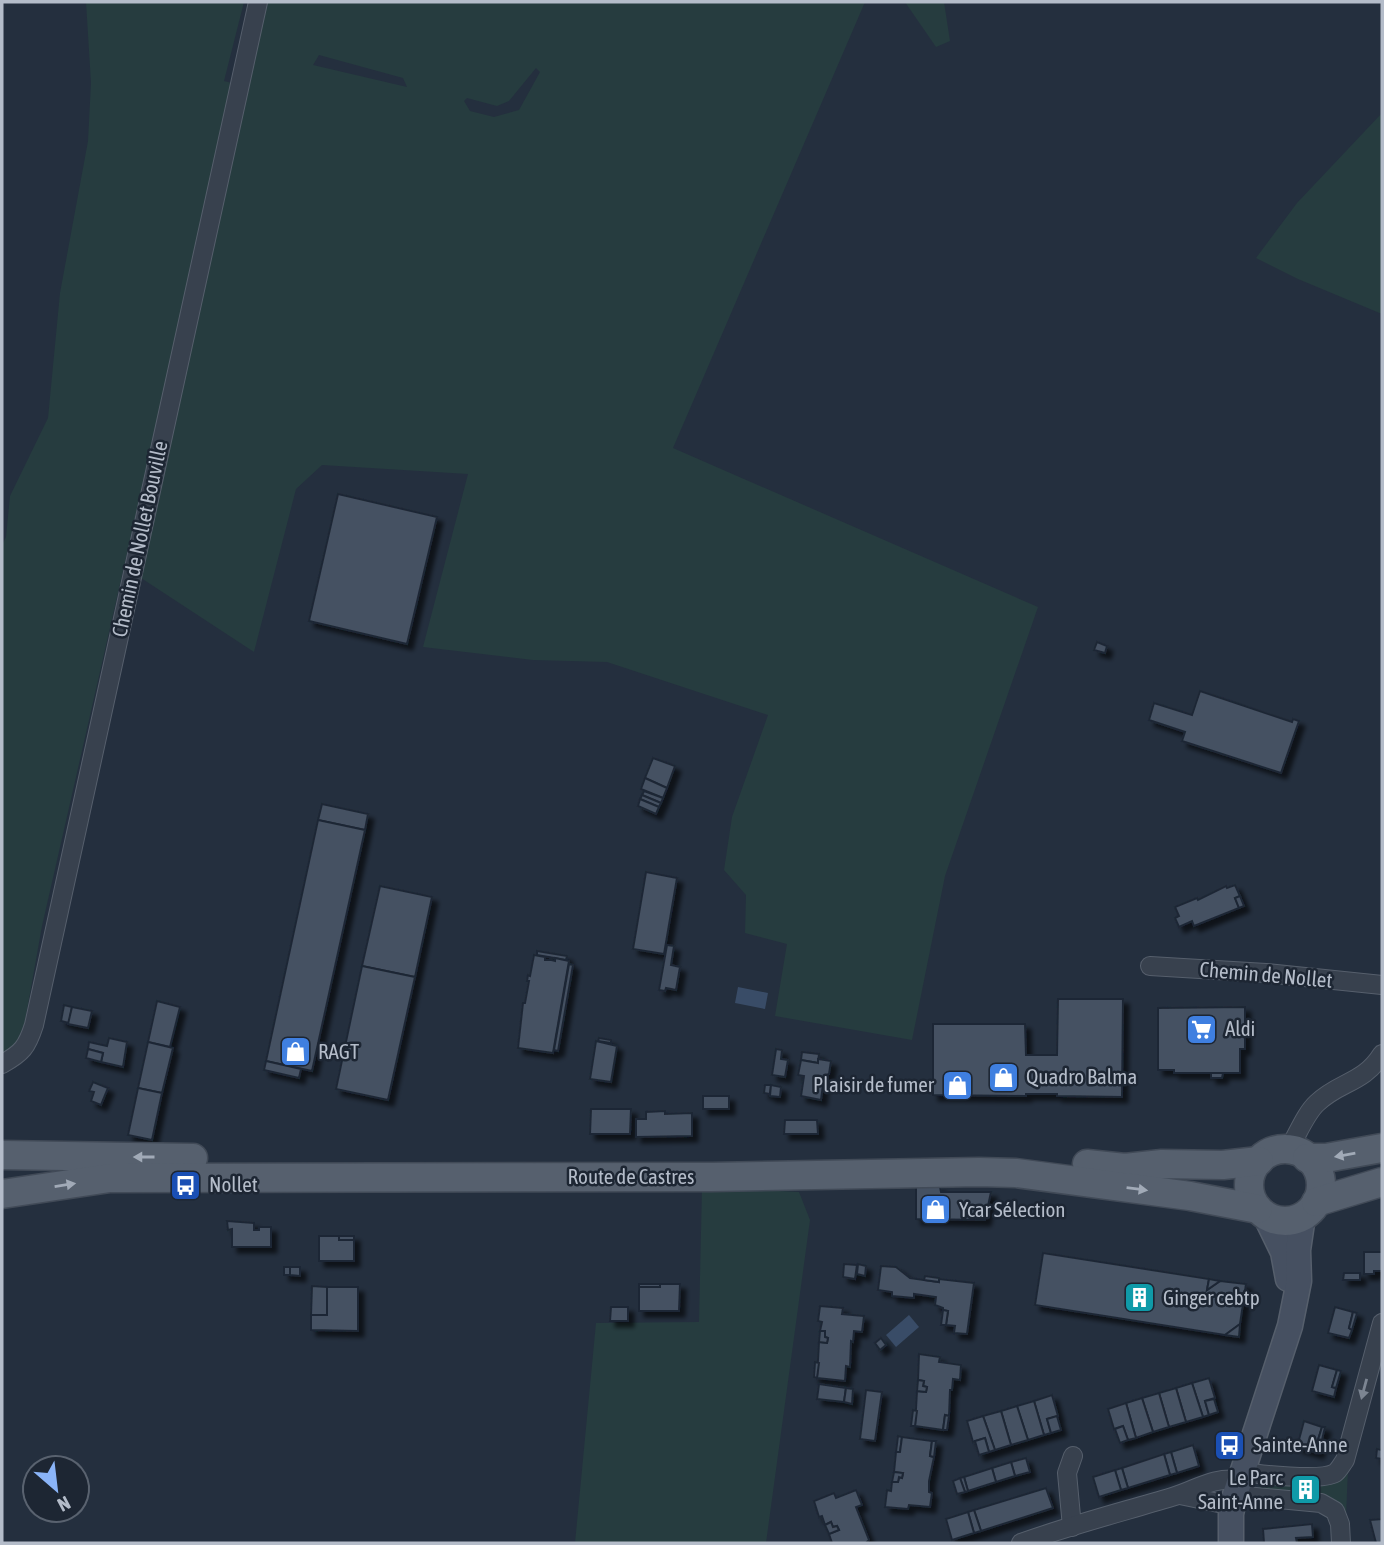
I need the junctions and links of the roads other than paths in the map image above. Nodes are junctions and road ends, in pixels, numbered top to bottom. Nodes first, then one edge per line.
1 (258, 2) edge
2 (1150, 966) dead end
3 (1382, 985) edge
4 (1382, 1054) edge
5 (2, 1064) edge
6 (1382, 1149) edge
7 (1298, 1154) junction
8 (2, 1155) edge
9 (1259, 1161) junction
10 (1382, 1182) edge
11 (2, 1194) edge
12 (1310, 1209) junction
13 (1261, 1212) junction
14 (1293, 1303) junction
15 (1382, 1323) edge
16 (1073, 1456) dead end
17 (1237, 1488) junction
18 (1180, 1495) junction
19 (1072, 1527) junction
20 (1021, 1543) edge
21 (1231, 1543) edge
22 (1341, 1543) edge

1 - 5 street, Chemin de Nollet Bouville
2 - 3 street, Chemin de Nollet
4 - 7 street
6 -> 7 main road
7 - 9 main road
7 - 12 main road
9 -> 8 main road, Route de Castres
9 - 13 main road
10 - 12 main road
11 -> 13 main road, Route de Castres
12 - 13 main road
12 - 14 street
13 - 14 street
14 - 17 street
15 -> 17 street
16 - 19 street
17 - 18 street
17 - 18 street
17 - 21 street
17 - 22 street
18 - 19 street
19 - 20 street

